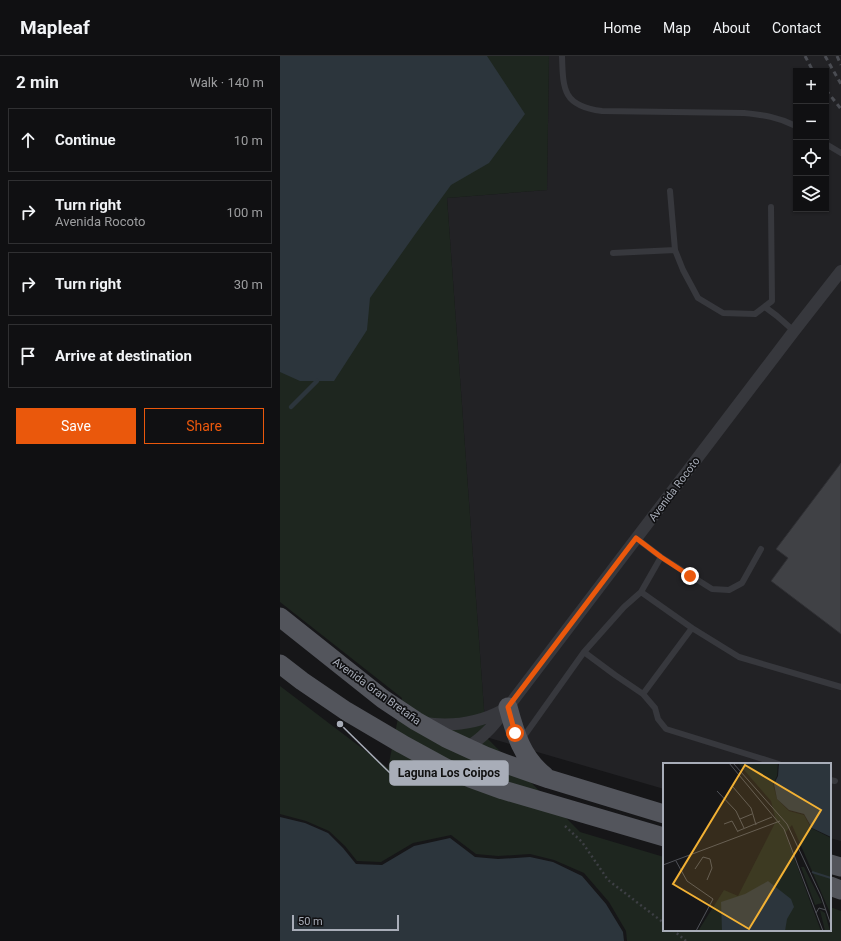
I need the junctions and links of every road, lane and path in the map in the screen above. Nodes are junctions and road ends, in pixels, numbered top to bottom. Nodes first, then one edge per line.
1 (562, 56) edge
2 (793, 124) edge
3 (829, 146) edge
4 (841, 153) edge
5 (670, 191) dead end
6 (771, 207) dead end
7 (674, 250) junction
8 (613, 253) dead end
9 (841, 271) edge
10 (765, 307) junction
11 (794, 331) junction
12 (636, 538) junction
13 (762, 549) dead end
14 (661, 557) junction
15 (641, 592) junction
16 (280, 617) edge
17 (692, 628) junction
18 (584, 652) junction
19 (280, 664) edge
20 (841, 687) edge
21 (643, 694) junction
22 (508, 707) junction
23 (416, 721) junction
24 (519, 744) junction
25 (466, 748) junction
26 (418, 753) junction
27 (776, 763) edge
28 (549, 779) junction
29 (663, 814) edge
30 (565, 826) dead end
31 (663, 837) edge
32 (831, 864) edge
33 (841, 867) edge
34 (831, 886) edge
35 (841, 890) edge
36 (663, 921) edge
37 (674, 931) edge
38 (686, 941) edge

1 - 2 lane
3 - 4 lane
5 - 7 lane
6 - 10 lane
7 - 8 lane
7 - 10 lane
9 - 11 street, Avenida Rocoto
10 - 11 lane
11 - 12 street, Avenida Rocoto
12 - 14 lane
12 - 22 street, Avenida Rocoto
13 - 14 lane
14 - 15 lane
15 - 17 lane
15 - 18 lane
16 - 23 main road, Avenida Gran Bretaña
17 - 20 lane
17 - 21 lane
18 - 21 lane
18 - 24 lane
19 - 26 main road
21 - 27 lane
22 - 23 street, Avenida Rocoto
22 - 24 main road
22 - 25 street, Avenida Rocoto
23 - 25 main road, Avenida Gran Bretaña
24 - 28 main road
25 - 26 main road
25 - 28 main road, Avenida Gran Bretaña
26 - 31 main road
28 - 29 main road, Avenida Gran Bretaña
30 - 36 path
32 - 33 main road
34 - 35 main road
37 - 38 path

